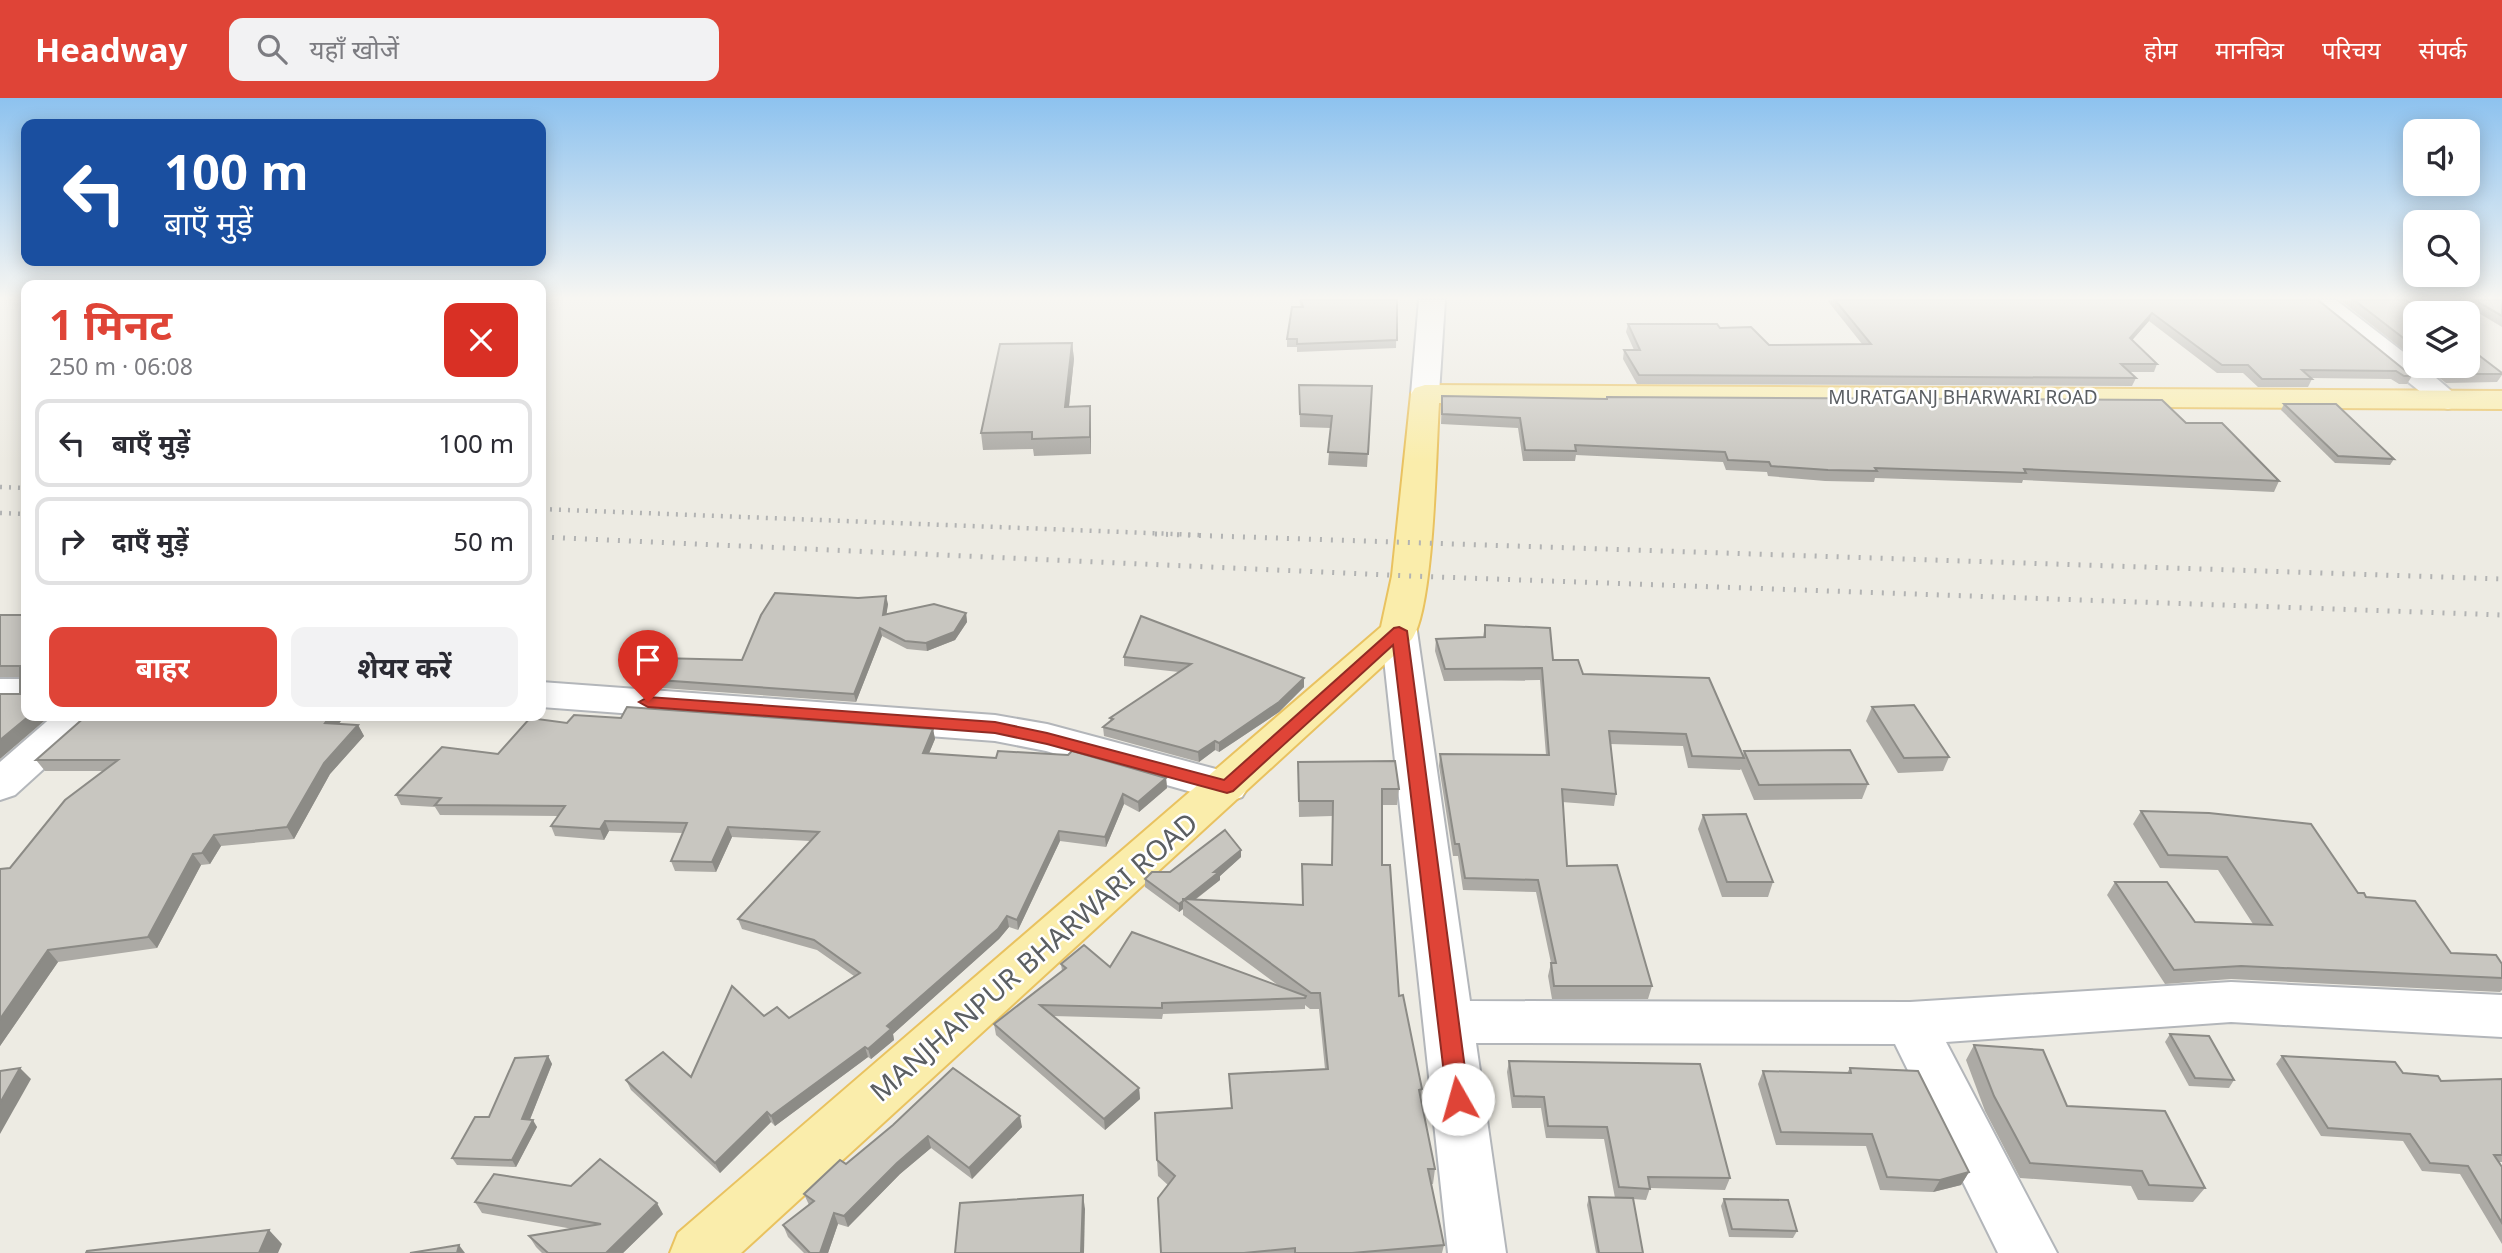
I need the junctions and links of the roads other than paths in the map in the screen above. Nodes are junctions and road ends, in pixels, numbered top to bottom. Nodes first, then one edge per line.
1 (1428, 354) edge
2 (2389, 354) edge
3 (1425, 394) junction
4 (2448, 400) junction
5 (2502, 400) edge
6 (1399, 631) junction
7 (0, 691) edge
8 (21, 691) edge
9 (546, 694) edge
10 (72, 721) edge
11 (0, 785) edge
12 (1227, 787) junction
13 (2502, 1016) edge
14 (1448, 1022) junction
15 (1910, 1023) junction
16 (699, 1253) edge
17 (1477, 1253) edge
18 (2028, 1253) edge

1 - 3 street
2 - 4 street
3 - 4 main road, MURATGANJ BHARWARI ROAD
3 - 6 main road
4 - 5 main road, MURATGANJ BHARWARI ROAD
6 - 12 main road, MANJHANPUR BHARWARI ROAD
6 - 14 street
7 - 8 street
9 - 12 street
10 - 11 street
12 - 16 main road, MANJHANPUR BHARWARI ROAD
13 - 15 street
14 - 15 street
14 - 17 street
15 - 18 street

